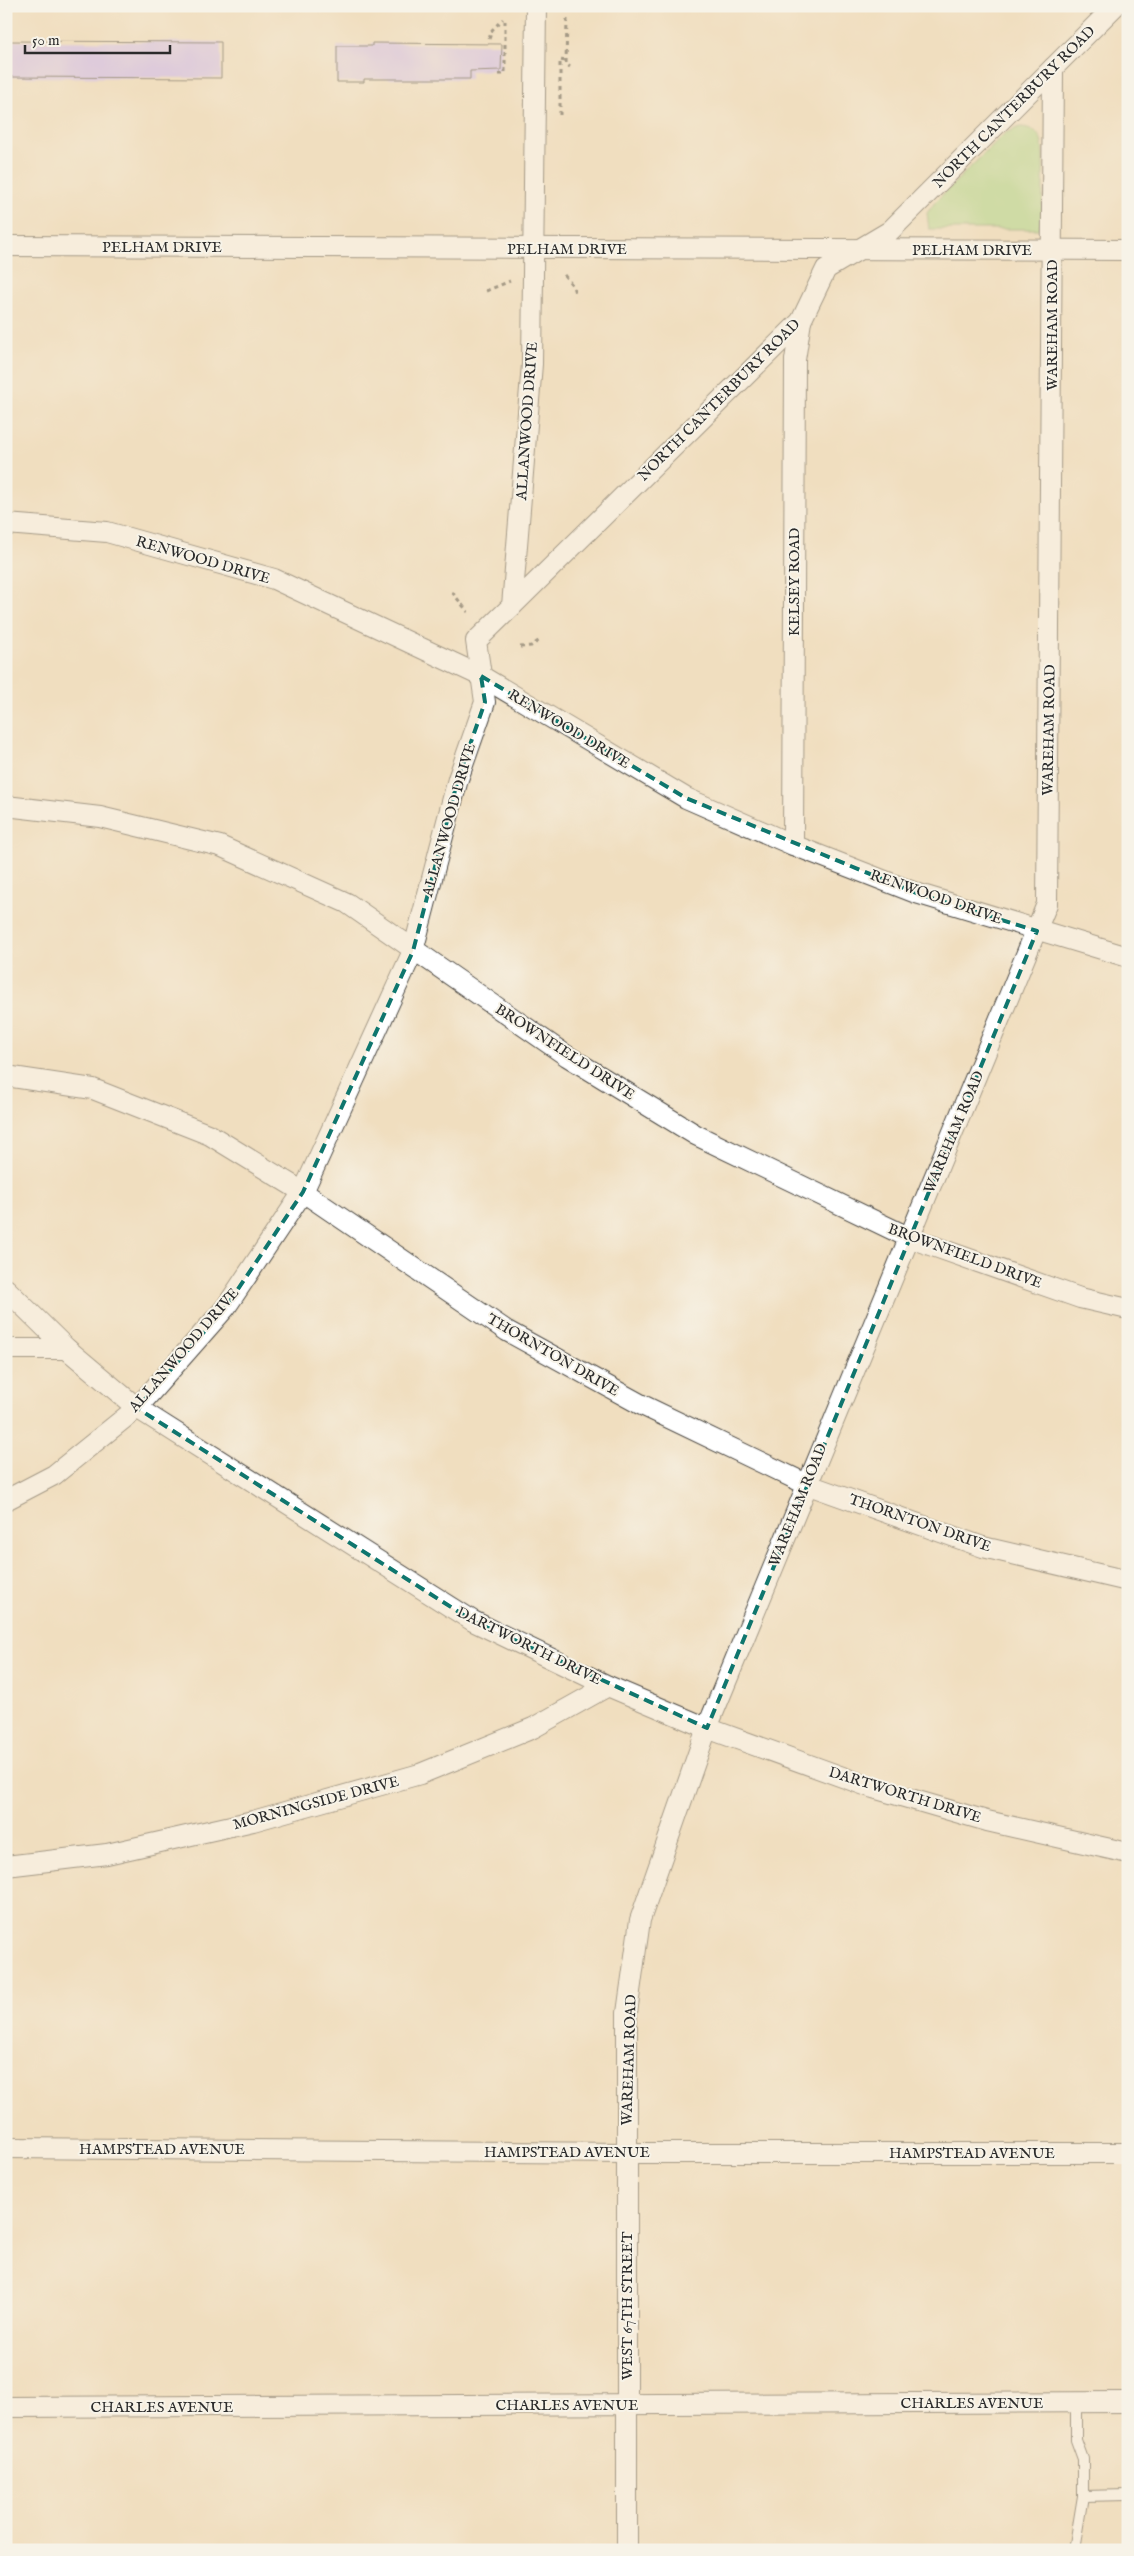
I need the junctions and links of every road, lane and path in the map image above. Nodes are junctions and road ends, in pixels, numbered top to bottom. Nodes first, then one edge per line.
1 (536, 6) edge
2 (1115, 6) edge
3 (567, 19) dead end
4 (489, 39) dead end
5 (566, 61) junction
6 (570, 67) dead end
7 (1053, 68) junction
8 (499, 74) dead end
9 (560, 115) dead end
10 (6, 246) edge
11 (534, 249) junction
12 (858, 250) junction
13 (1053, 250) junction
14 (1128, 250) edge
15 (564, 275) dead end
16 (510, 281) dead end
17 (486, 291) dead end
18 (575, 293) dead end
19 (801, 320) junction
20 (6, 524) edge
21 (452, 592) dead end
22 (512, 606) junction
23 (468, 612) dead end
24 (540, 640) dead end
25 (520, 647) dead end
26 (481, 676) junction
27 (6, 806) edge
28 (793, 844) junction
29 (1037, 931) junction
30 (413, 951) junction
31 (1128, 957) edge
32 (6, 1076) edge
33 (303, 1192) junction
34 (910, 1238) junction
35 (6, 1289) edge
36 (1128, 1309) edge
37 (6, 1349) edge
38 (67, 1349) junction
39 (137, 1408) junction
40 (806, 1484) junction
41 (6, 1500) edge
42 (1128, 1581) edge
43 (608, 1686) junction
44 (707, 1728) junction
45 (1128, 1853) edge
46 (6, 1866) edge
47 (6, 2148) edge
48 (627, 2153) junction
49 (1128, 2153) edge
50 (1076, 2402) junction
51 (1128, 2402) edge
52 (627, 2405) junction
53 (6, 2408) edge
54 (1128, 2495) edge
55 (1084, 2496) junction
56 (626, 2550) edge
57 (1074, 2550) edge

1 - 11 street, ALLANWOOD DRIVE
2 - 7 street, NORTH CANTERBURY ROAD
3 - 5 path
4 - 8 path
5 - 6 path
5 - 9 path
7 - 12 street, NORTH CANTERBURY ROAD
7 - 13 street, WAREHAM ROAD
10 - 11 street, PELHAM DRIVE
11 - 12 street, PELHAM DRIVE
11 - 22 street, ALLANWOOD DRIVE
12 - 13 street, PELHAM DRIVE
12 - 19 street, NORTH CANTERBURY ROAD
13 - 14 street, PELHAM DRIVE
13 - 29 street, WAREHAM ROAD
15 - 18 path
16 - 17 path
19 - 22 street, NORTH CANTERBURY ROAD
19 - 28 street, KELSEY ROAD
20 - 26 street, RENWOOD DRIVE
21 - 23 path
22 - 26 street, ALLANWOOD DRIVE
24 - 25 path
26 - 28 street, RENWOOD DRIVE
26 - 30 street, ALLANWOOD DRIVE
27 - 30 street, BROWNFIELD DRIVE
28 - 29 street, RENWOOD DRIVE
29 - 31 street, RENWOOD DRIVE
29 - 34 street, WAREHAM ROAD
30 - 33 street, ALLANWOOD DRIVE
30 - 34 street, BROWNFIELD DRIVE
32 - 33 street, THORNTON DRIVE
33 - 39 street, ALLANWOOD DRIVE
33 - 40 street, THORNTON DRIVE
34 - 36 street, BROWNFIELD DRIVE
34 - 40 street, WAREHAM ROAD
35 - 38 street, DARTWORTH DRIVE
37 - 38 street
38 - 39 street, DARTWORTH DRIVE
39 - 41 street, ALLANWOOD DRIVE
39 - 43 street, DARTWORTH DRIVE
40 - 42 street, THORNTON DRIVE
40 - 44 street, WAREHAM ROAD
43 - 44 street, DARTWORTH DRIVE
43 - 46 street, MORNINGSIDE DRIVE
44 - 45 street, DARTWORTH DRIVE
44 - 48 street, WAREHAM ROAD
47 - 48 street, HAMPSTEAD AVENUE
48 - 49 street, HAMPSTEAD AVENUE
48 - 52 street, WEST 67TH STREET
50 - 51 street, CHARLES AVENUE
50 - 52 street, CHARLES AVENUE
50 - 55 lane
52 - 53 street, CHARLES AVENUE
52 - 56 street, WEST 67TH STREET
54 - 55 lane
55 - 57 lane

